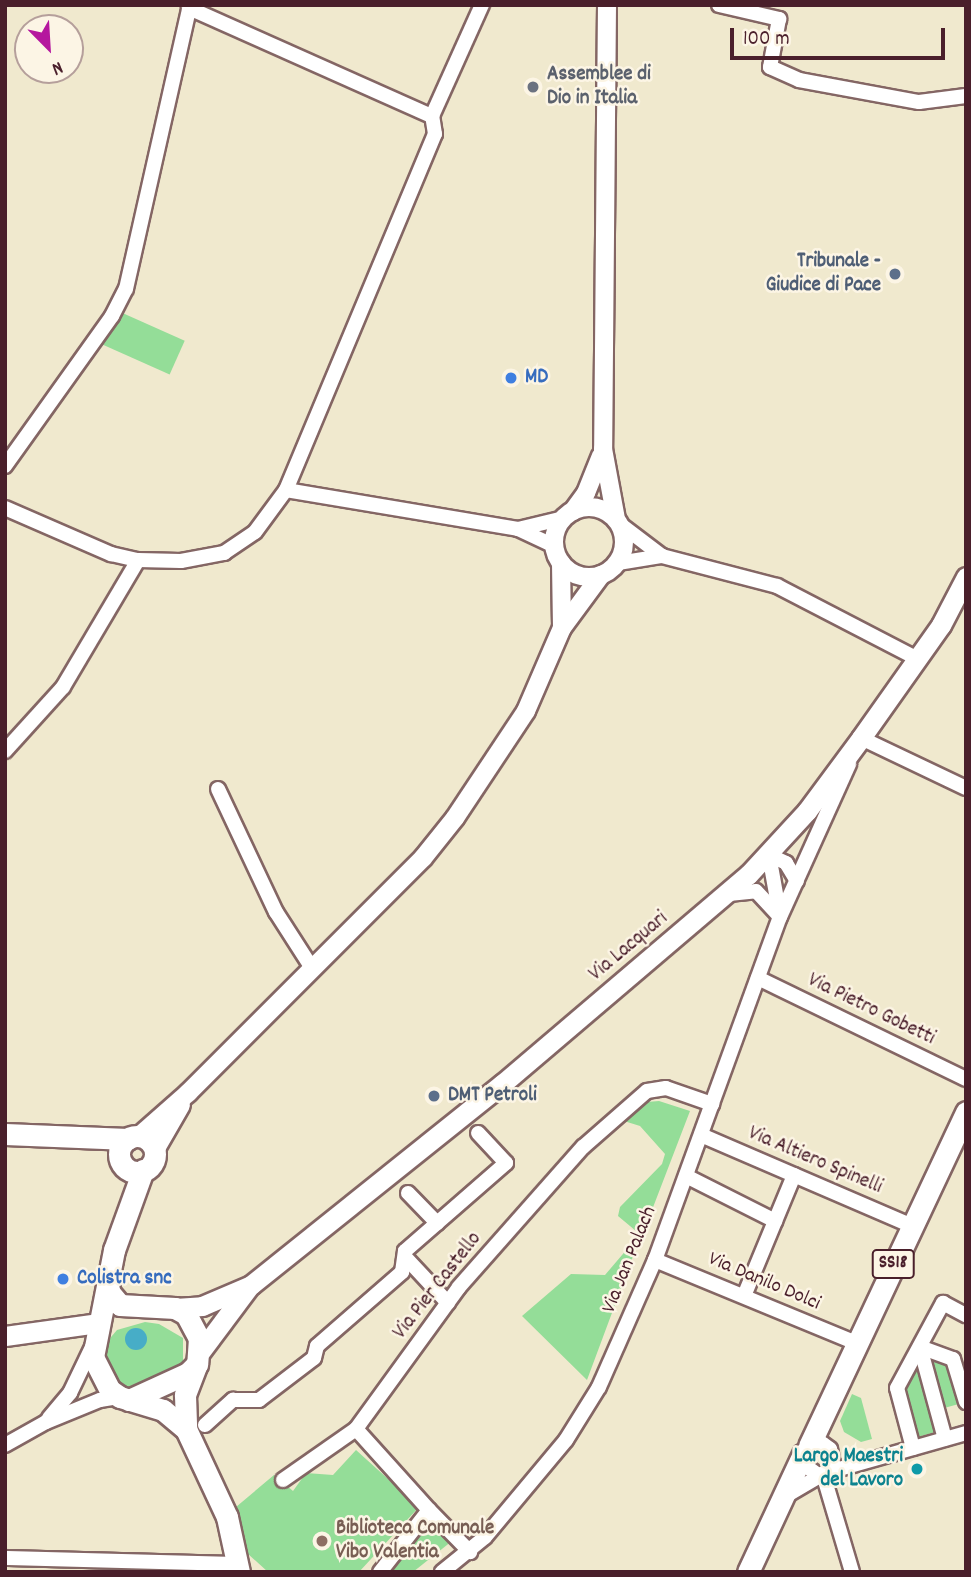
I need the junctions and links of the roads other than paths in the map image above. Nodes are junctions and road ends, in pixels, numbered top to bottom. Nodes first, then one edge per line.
1 (482, 5) edge
2 (607, 5) edge
3 (719, 5) edge
4 (190, 7) edge
5 (966, 96) edge
6 (432, 116) junction
7 (603, 449) junction
8 (5, 466) edge
9 (286, 490) junction
10 (5, 508) edge
11 (568, 514) junction
12 (618, 522) junction
13 (518, 529) junction
14 (558, 554) junction
15 (662, 556) junction
16 (138, 560) junction
17 (618, 563) junction
18 (601, 575) junction
19 (966, 577) edge
20 (562, 628) junction
21 (918, 659) junction
22 (861, 738) junction
23 (5, 751) edge
24 (966, 788) edge
25 (218, 789) dead end
26 (769, 855) junction
27 (797, 881) junction
28 (724, 896) junction
29 (780, 917) junction
30 (312, 968) junction
31 (758, 978) junction
32 (966, 1079) edge
33 (188, 1093) junction
34 (712, 1104) junction
35 (966, 1112) edge
36 (478, 1133) dead end
37 (5, 1134) edge
38 (701, 1135) junction
39 (960, 1141) edge
40 (154, 1152) joint
41 (130, 1154) junction
42 (794, 1175) junction
43 (686, 1176) junction
44 (408, 1193) dead end
45 (775, 1221) junction
46 (437, 1223) junction
47 (912, 1226) junction
48 (407, 1259) junction
49 (655, 1260) junction
50 (107, 1277) junction
51 (251, 1285) junction
52 (744, 1296) junction
53 (448, 1303) junction
54 (147, 1307) junction
55 (175, 1308) junction
56 (966, 1315) edge
57 (99, 1323) junction
58 (5, 1336) edge
59 (856, 1343) junction
60 (93, 1344) junction
61 (920, 1347) junction
62 (199, 1358) junction
63 (125, 1399) junction
64 (966, 1402) edge
65 (46, 1422) junction
66 (196, 1427) junction
67 (356, 1429) junction
68 (966, 1433) edge
69 (944, 1439) junction
70 (5, 1445) edge
71 (913, 1448) junction
72 (818, 1450) junction
73 (866, 1461) junction
74 (825, 1473) junction
75 (283, 1480) dead end
76 (784, 1497) junction
77 (429, 1510) junction
78 (470, 1552) junction
79 (5, 1558) edge
80 (241, 1569) edge
81 (448, 1570) edge
82 (380, 1572) edge
83 (748, 1572) edge
84 (852, 1572) edge

1 - 6 street
2 - 7 street
3 - 5 street
4 - 6 street
4 - 8 street
6 - 9 street
7 - 11 street
7 - 12 street
9 - 13 street
9 - 16 street
10 - 16 street
11 - 12 street
11 - 13 street
11 - 14 street
12 - 15 street
12 - 17 street
13 - 14 street
14 - 18 street
14 - 20 street
15 - 17 street
15 - 21 street
16 - 23 street
17 - 18 street
18 - 20 street
19 - 21 main road, Via Lacquari
20 - 30 street
21 - 22 main road, Via Lacquari
22 - 24 street
22 - 26 main road, Via Lacquari
22 - 27 street, Via Jan Palach
25 - 30 street
26 - 27 street
26 - 28 main road, Via Lacquari
26 - 29 street
27 - 29 street, Via Jan Palach
28 - 29 street
28 - 51 main road, Via Lacquari
29 - 31 street, Via Jan Palach
30 - 33 street
31 - 32 street, Via Pietro Gobetti
31 - 34 street, Via Jan Palach
33 - 40 street
33 - 41 street
34 - 38 street, Via Jan Palach
34 - 53 street, Via Pier Castello
35 - 39 main road, SS18
36 - 46 street
37 - 41 main road
38 - 42 street, Via Altiero Spinelli
38 - 43 street, Via Jan Palach
39 - 47 main road, SS18
40 - 41 main road
41 - 50 main road
42 - 45 street
42 - 47 street, Via Altiero Spinelli
43 - 45 street
43 - 49 street, Via Jan Palach
44 - 46 street
45 - 52 street
46 - 48 street
47 - 59 main road, SS18
48 - 53 street
48 - 66 street
49 - 52 street, Via Danilo Dolci
49 - 78 street, Via Jan Palach
50 - 54 main road
50 - 57 main road
51 - 55 main road, Via Lacquari
51 - 62 main road, Via Lacquari
52 - 59 street, Via Danilo Dolci
53 - 67 street, Via Pier Castello
54 - 55 main road
54 - 57 main road
55 - 62 main road
56 - 61 street
57 - 58 main road
57 - 60 main road
59 - 72 main road, SS18
60 - 63 main road
60 - 65 street
61 - 64 street
61 - 69 street
61 - 71 street
62 - 63 main road
62 - 66 main road
63 - 65 street
63 - 66 main road
65 - 70 street
66 - 80 main road
67 - 75 street, Via Pier Castello
67 - 77 street
68 - 69 street
69 - 71 street
71 - 73 street
72 - 73 street
72 - 74 street
72 - 74 street
72 - 76 main road, SS18
73 - 74 street
74 - 76 street
74 - 84 street
76 - 83 main road, SS18
77 - 78 street
77 - 82 street
78 - 81 street, Via Jan Palach
79 - 80 street

